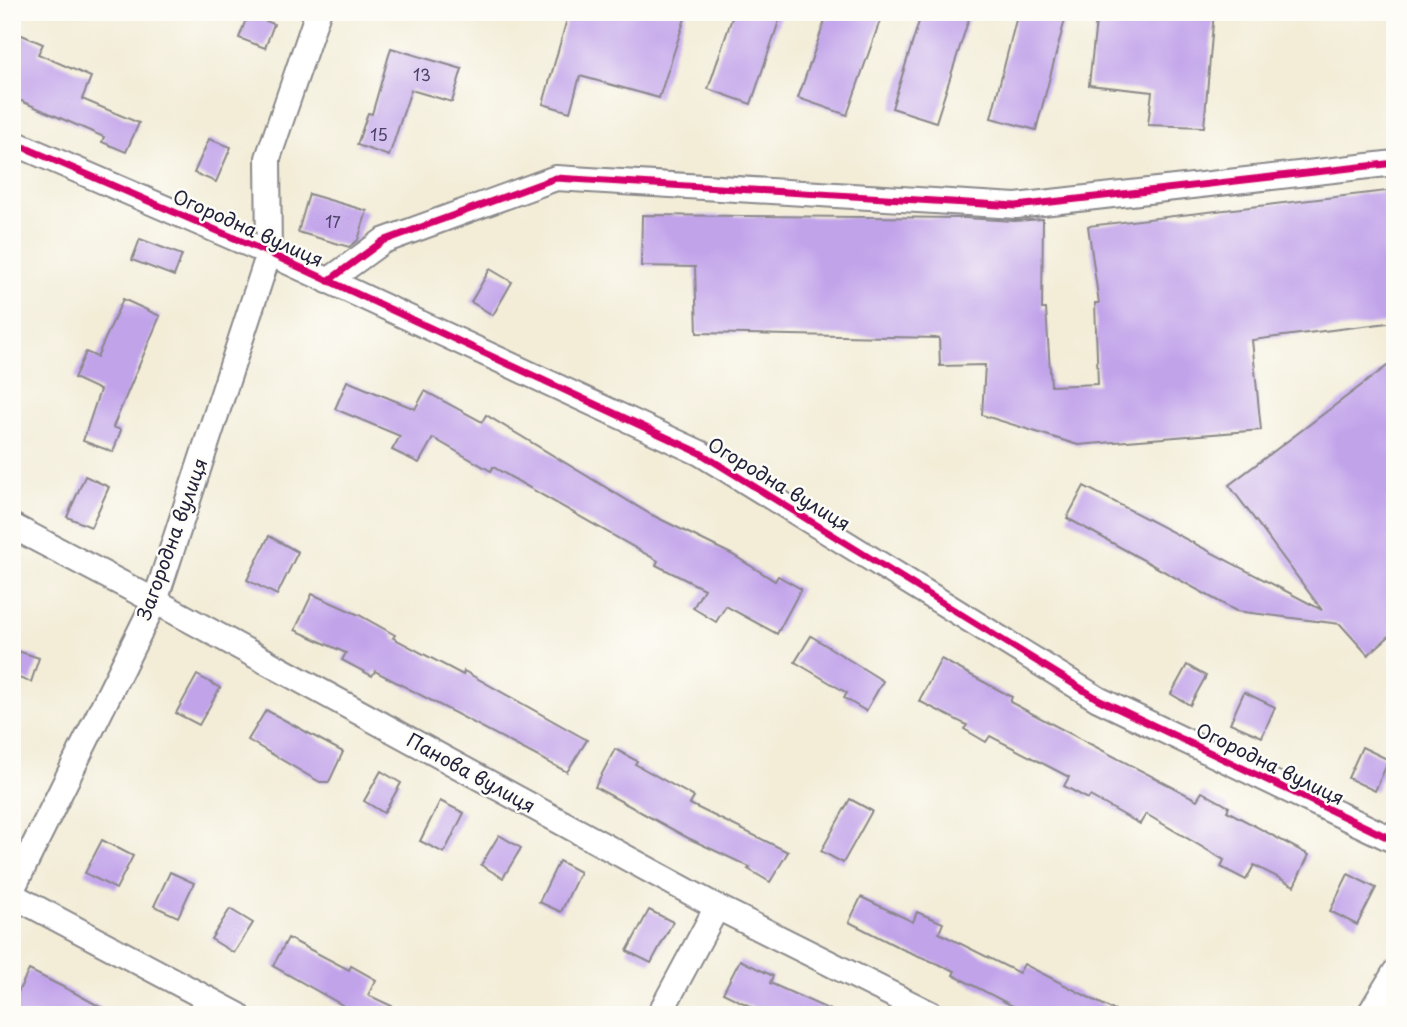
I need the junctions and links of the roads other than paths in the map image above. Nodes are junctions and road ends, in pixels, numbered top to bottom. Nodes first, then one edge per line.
1 (318, 12) edge
2 (12, 142) edge
3 (1395, 163) edge
4 (269, 253) junction
5 (328, 281) junction
6 (12, 526) edge
7 (155, 601) junction
8 (1395, 841) edge
9 (12, 892) edge
10 (717, 907) junction
11 (1395, 972) edge
12 (238, 1015) edge
13 (659, 1015) edge
14 (933, 1015) edge
15 (1370, 1015) edge

1 - 4 street, Загородна вулиця
2 - 4 street, Огородна вулиця
3 - 5 street
4 - 5 street, Огородна вулиця
4 - 7 street, Загородна вулиця
5 - 8 street, Огородна вулиця
6 - 7 street, Панова вулиця
7 - 9 street, Загородна вулиця
7 - 10 street, Панова вулиця
9 - 12 street
10 - 13 street
10 - 14 street, Панова вулиця
11 - 15 street

